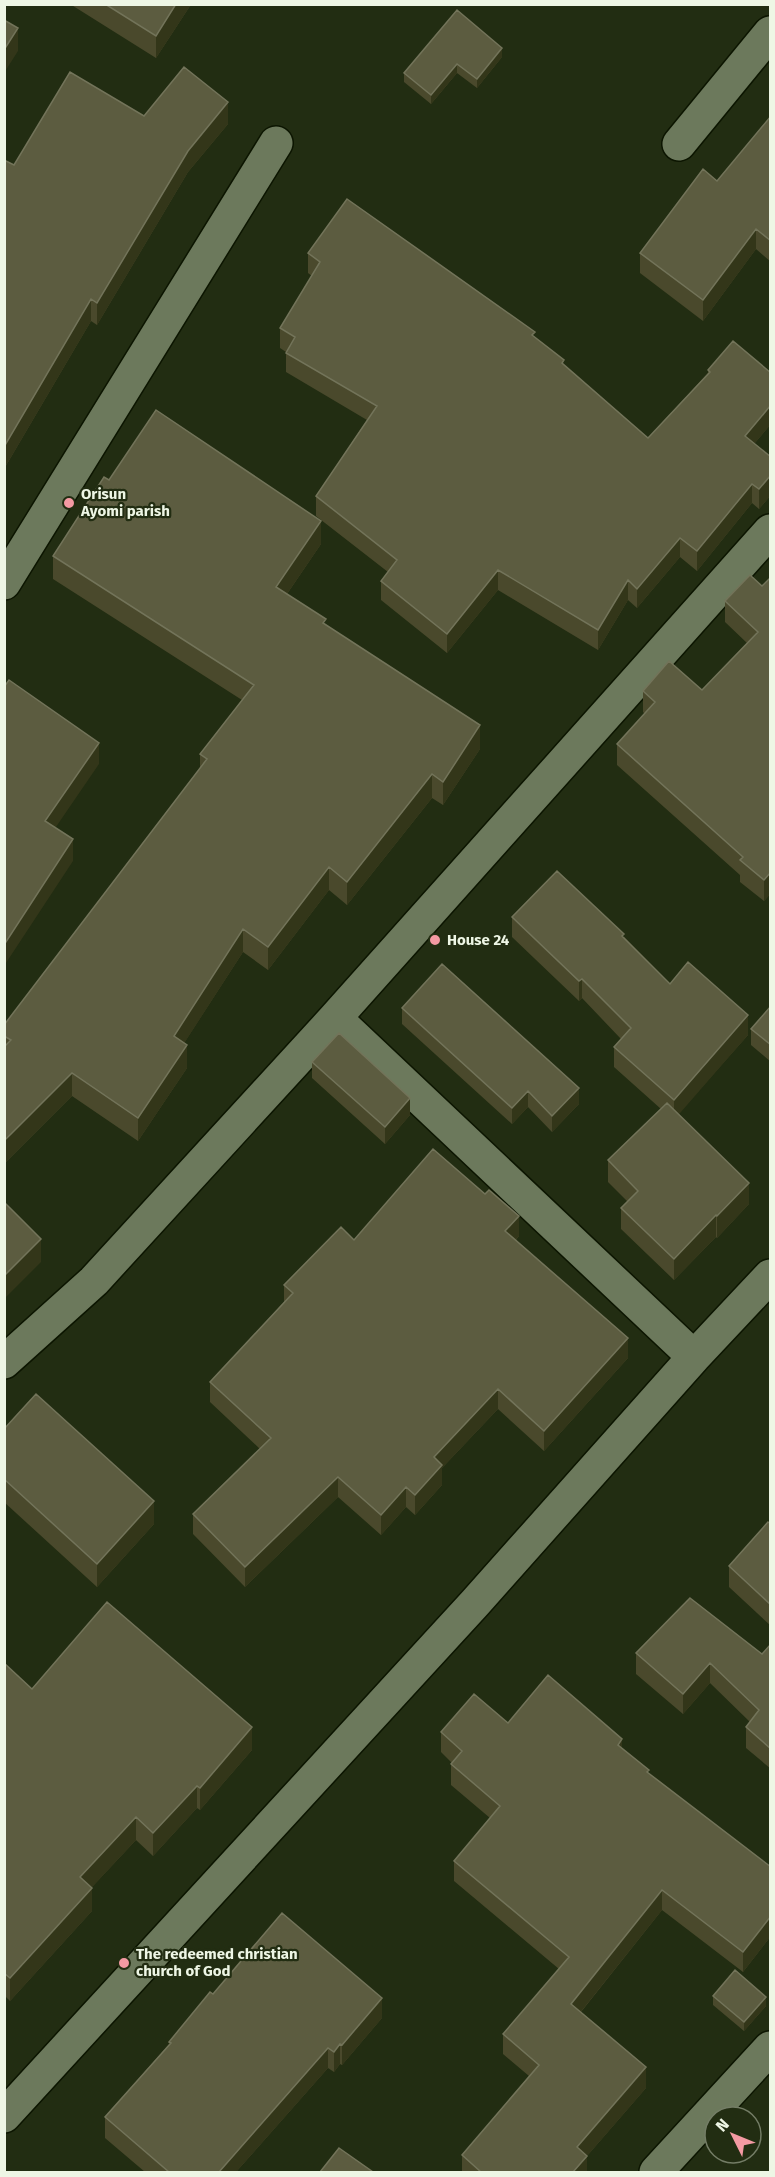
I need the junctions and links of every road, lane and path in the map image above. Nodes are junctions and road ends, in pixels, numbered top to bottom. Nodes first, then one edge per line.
1 (771, 33) edge
2 (276, 143) dead end
3 (679, 144) dead end
4 (771, 531) edge
5 (4, 583) edge
6 (335, 1018) junction
7 (771, 1276) edge
8 (6, 1357) edge
9 (694, 1357) junction
10 (771, 2048) edge
11 (4, 2116) edge
12 (656, 2172) edge

1 - 3 street
2 - 5 street
4 - 6 street
6 - 8 street
6 - 9 street
7 - 9 street
9 - 11 street
10 - 12 street

